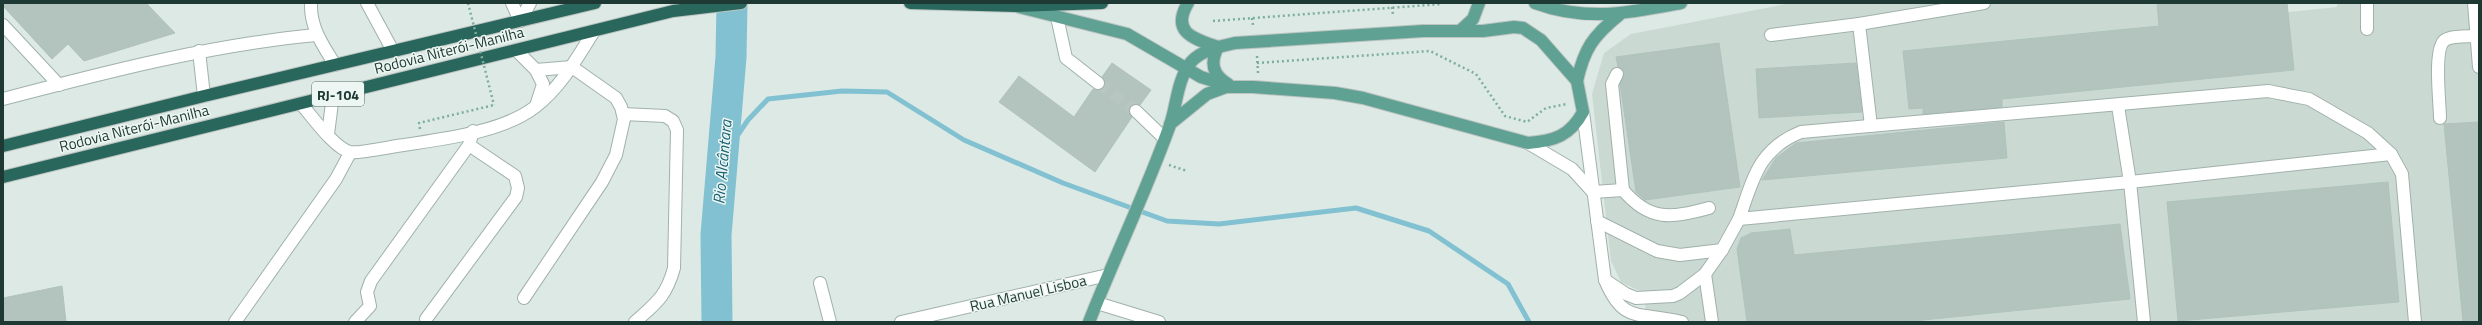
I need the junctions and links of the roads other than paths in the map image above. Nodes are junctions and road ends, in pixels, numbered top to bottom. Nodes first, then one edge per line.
1 (311, 3) edge
2 (367, 3) edge
3 (512, 3) edge
4 (530, 3) edge
5 (595, 3) edge
6 (741, 3) edge
7 (910, 3) edge
8 (1102, 3) edge
9 (1188, 3) edge
10 (1479, 3) edge
11 (1535, 3) edge
12 (1681, 3) edge
13 (1984, 3) edge
14 (2367, 3) edge
15 (2474, 3) edge
16 (1967, 4) edge
17 (570, 6) edge
18 (1016, 6) junction
19 (1619, 15) junction
20 (1057, 17) junction
21 (520, 21) junction
22 (1859, 24) junction
23 (3, 25) edge
24 (2367, 29) dead end
25 (594, 31) junction
26 (1460, 31) junction
27 (316, 35) junction
28 (1771, 35) dead end
29 (2478, 36) edge
30 (1218, 47) junction
31 (516, 50) junction
32 (393, 51) junction
33 (199, 52) junction
34 (335, 65) junction
35 (2479, 66) edge
36 (572, 67) junction
37 (1187, 69) junction
38 (536, 70) junction
39 (1617, 74) dead end
40 (1577, 81) junction
41 (1098, 83) tunnel mouth
42 (59, 85) junction
43 (1232, 87) junction
44 (333, 95) junction
45 (204, 96) junction
46 (3, 99) edge
47 (300, 104) junction
48 (2118, 106) junction
49 (535, 107) junction
50 (1136, 111) tunnel mouth
51 (1583, 112) junction
52 (623, 114) junction
53 (2440, 118) dead end
54 (1170, 124) junction
55 (1871, 126) junction
56 (473, 131) junction
57 (328, 134) junction
58 (1164, 138) junction
59 (1528, 143) junction
60 (470, 145) junction
61 (3, 146) edge
62 (350, 153) junction
63 (2391, 154) junction
64 (3, 177) edge
65 (2130, 182) junction
66 (1623, 190) junction
67 (1592, 192) junction
68 (1709, 208) dead end
69 (1739, 220) junction
70 (1597, 221) junction
71 (1722, 250) junction
72 (1705, 274) junction
73 (1108, 275) junction
74 (1605, 280) junction
75 (820, 283) dead end
76 (524, 298) dead end
77 (1097, 303) junction
78 (426, 319) dead end
79 (235, 322) edge
80 (355, 322) edge
81 (635, 322) edge
82 (830, 322) edge
83 (901, 322) edge
84 (1089, 322) edge
85 (1159, 322) edge
86 (1682, 322) edge
87 (1712, 322) edge
88 (2144, 322) edge
89 (2415, 322) edge

1 - 27 street
2 - 32 street
3 - 21 street
4 - 21 street
5 - 17 highway, Rodovia Niterói-Manilha / RJ-104
6 - 25 highway, Rodovia Niterói-Manilha / RJ-104
7 - 18 highway
8 - 18 highway
9 - 30 main road
10 - 26 main road
11 - 19 main road
12 - 19 main road
13 - 16 street
14 - 24 street
15 - 29 street
16 - 22 street
17 - 21 highway, Rodovia Niterói-Manilha / RJ-104
18 - 20 main road
19 - 40 main road
20 - 37 main road
20 - 41 street
21 - 32 highway, Rodovia Niterói-Manilha / RJ-104
22 - 28 street
22 - 55 street
23 - 42 street
25 - 31 highway, Rodovia Niterói-Manilha / RJ-104
25 - 36 street
26 - 30 main road
26 - 40 main road
27 - 33 street
27 - 34 street
29 - 35 street
29 - 53 street
30 - 37 main road
30 - 43 main road
31 - 38 street
31 - 44 highway, Rodovia Niterói-Manilha / RJ-104
32 - 34 highway, Rodovia Niterói-Manilha / RJ-104
33 - 42 street
33 - 45 street
34 - 45 highway, Rodovia Niterói-Manilha / RJ-104
36 - 38 street
36 - 49 street
36 - 52 street
37 - 43 main road
37 - 54 main road
38 - 49 street
39 - 66 street
40 - 51 main road
42 - 46 street
43 - 54 main road
43 - 59 main road
44 - 47 highway, Rodovia Niterói-Manilha / RJ-104
44 - 57 street
45 - 61 highway, Rodovia Niterói-Manilha / RJ-104
47 - 57 street
47 - 64 highway, Rodovia Niterói-Manilha / RJ-104
48 - 55 street
48 - 63 street
48 - 65 street
49 - 56 street
50 - 58 street
51 - 59 main road
51 - 67 street
52 - 76 street
52 - 81 street
54 - 58 main road
55 - 69 street
56 - 60 street
56 - 62 street
57 - 62 street
58 - 73 main road
59 - 67 street
60 - 78 street
60 - 80 street
62 - 79 street
63 - 65 street
63 - 89 street
65 - 69 street
65 - 88 street
66 - 67 street
66 - 68 street
67 - 70 street
69 - 71 street
70 - 71 street
70 - 74 street
71 - 72 street
72 - 74 street
72 - 87 street
73 - 77 main road
73 - 83 street, Rua Manuel Lisboa
74 - 86 street
75 - 82 street
77 - 84 main road
77 - 85 street

